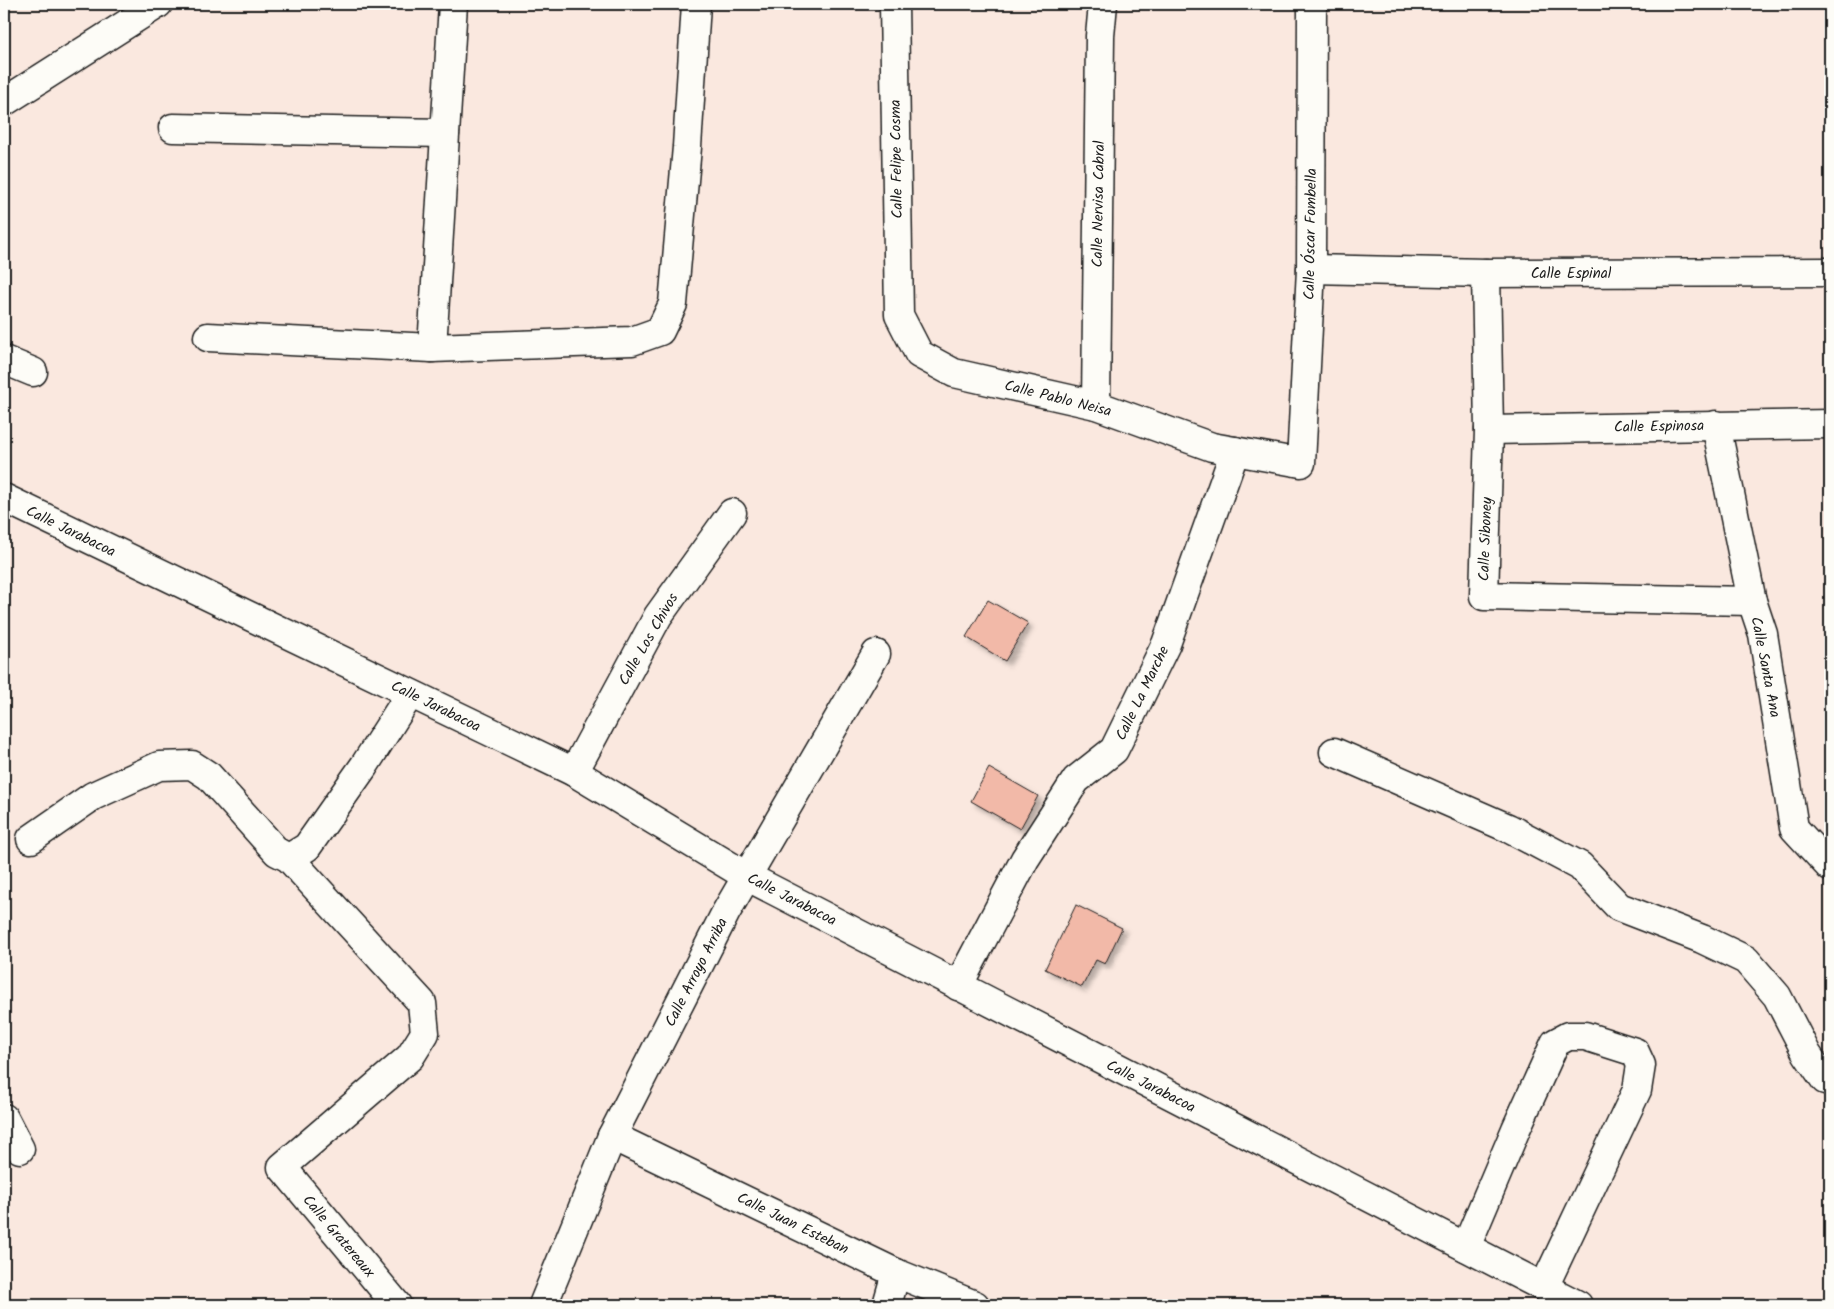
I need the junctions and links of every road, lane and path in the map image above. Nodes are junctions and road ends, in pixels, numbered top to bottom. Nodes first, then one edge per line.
1 (158, 4) edge
2 (453, 4) edge
3 (696, 4) edge
4 (894, 4) edge
5 (1103, 4) edge
6 (1312, 4) edge
7 (4, 102) edge
8 (172, 128) dead end
9 (445, 133) junction
10 (1311, 269) junction
11 (1830, 272) edge
12 (1486, 273) junction
13 (899, 315) joint
14 (208, 337) dead end
15 (432, 348) junction
16 (4, 360) edge
17 (33, 372) dead end
18 (1096, 405) junction
19 (1830, 424) edge
20 (1716, 425) junction
21 (1489, 430) junction
22 (1235, 451) junction
23 (1301, 463) joint
24 (4, 498) edge
25 (732, 513) dead end
26 (1752, 601) junction
27 (876, 654) dead end
28 (410, 694) junction
29 (1334, 752) dead end
30 (574, 772) junction
31 (31, 839) dead end
32 (289, 858) junction
33 (1830, 867) edge
34 (748, 877) junction
35 (958, 986) junction
36 (1828, 1076) edge
37 (4, 1118) edge
38 (612, 1136) junction
39 (20, 1149) dead end
40 (1466, 1247) junction
41 (896, 1273) junction
42 (1544, 1288) junction
43 (397, 1305) edge
44 (543, 1305) edge
45 (887, 1305) edge
46 (975, 1305) edge
47 (1578, 1305) edge

1 - 7 street
2 - 9 street
3 - 15 street
4 - 13 street, Calle Felipe Cosma
5 - 18 street, Calle Nervisa Cabral
6 - 10 street, Calle Óscar Fombella
8 - 9 street
9 - 15 street
10 - 12 street, Calle Espinal
10 - 23 street, Calle Óscar Fombella
11 - 12 street, Calle Espinal
12 - 21 street, Calle Siboney
13 - 18 street, Calle Pablo Neisa
14 - 15 street
16 - 17 street
18 - 22 street, Calle Pablo Neisa
19 - 20 street, Calle Espinosa
20 - 21 street, Calle Espinosa
20 - 26 street, Calle Santa Ana
21 - 26 street, Calle Siboney
22 - 23 street, Calle Pablo Neisa
22 - 35 street, Calle La Marche
24 - 28 street, Calle Jarabacoa
25 - 30 street, Calle Los Chivos
26 - 33 street, Calle Santa Ana
27 - 34 street, Calle Arroyo Arriba
28 - 30 street, Calle Jarabacoa
28 - 32 street
29 - 36 street
30 - 34 street, Calle Jarabacoa
31 - 32 street
32 - 43 street, Calle Gratereaux
34 - 35 street, Calle Jarabacoa
34 - 38 street, Calle Arroyo Arriba
35 - 40 street, Calle Jarabacoa
37 - 39 street
38 - 41 street, Calle Juan Esteban
38 - 44 street, Calle Arroyo Arriba
40 - 42 street, Calle Jarabacoa
40 - 42 street
41 - 45 street
41 - 46 street, Calle Juan Esteban
42 - 47 street, Calle Jarabacoa

